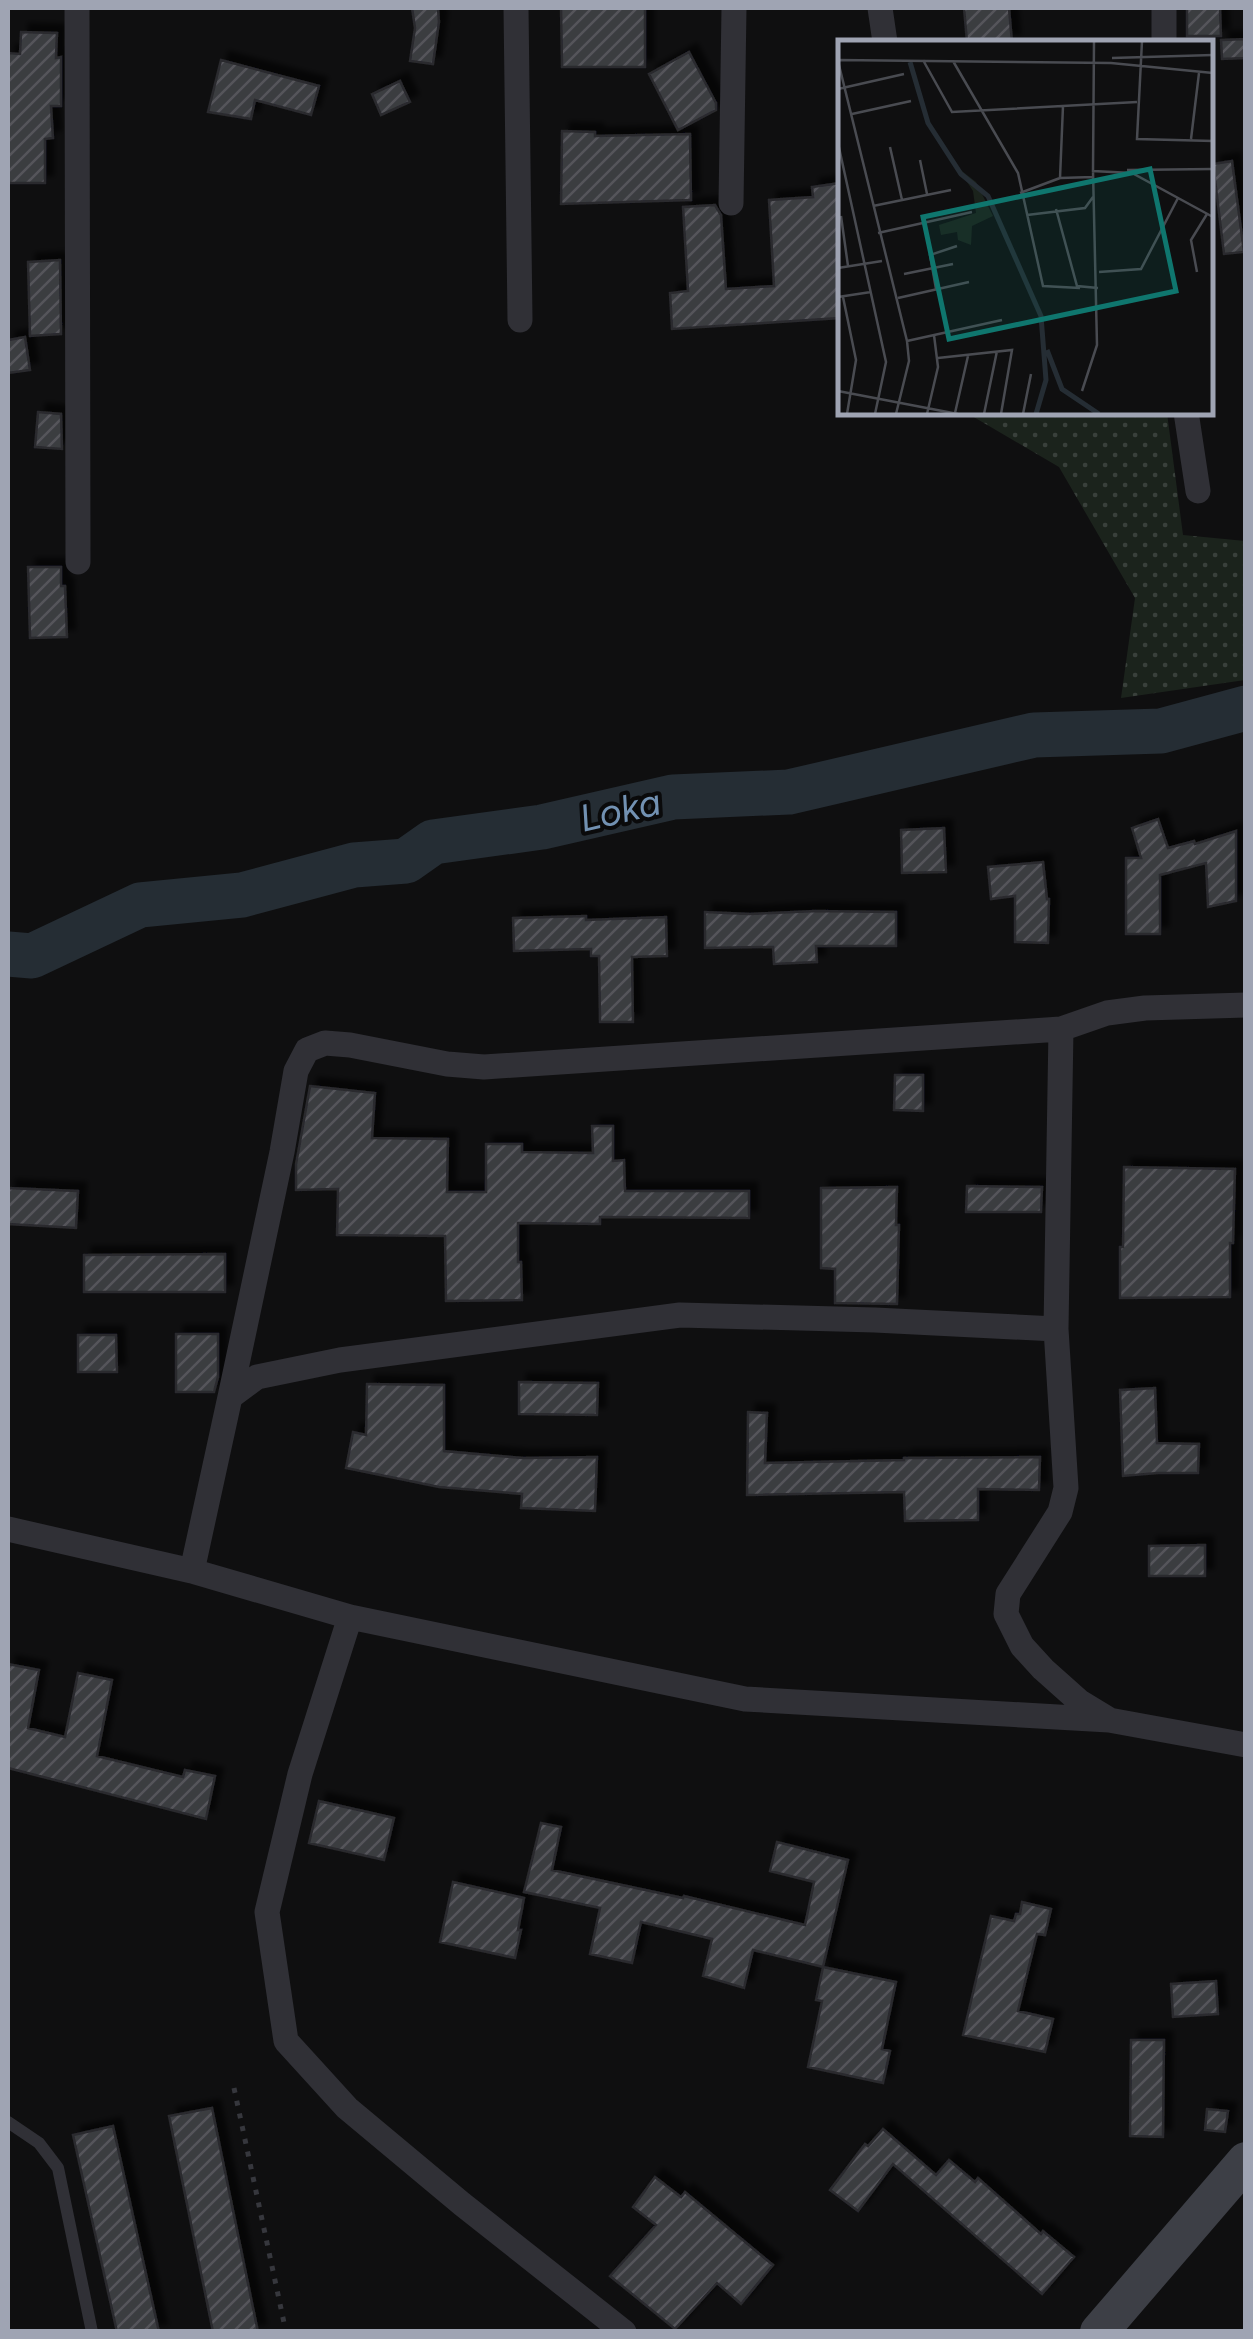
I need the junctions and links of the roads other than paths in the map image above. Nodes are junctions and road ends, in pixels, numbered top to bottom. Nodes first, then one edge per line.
1 (77, 8) edge
2 (516, 8) edge
3 (734, 8) edge
4 (880, 8) edge
5 (1164, 8) edge
6 (885, 40) edge
7 (1164, 40) edge
8 (731, 203) dead end
9 (520, 320) dead end
10 (1186, 415) edge
11 (1198, 491) dead end
12 (78, 562) dead end
13 (1246, 1005) edge
14 (1061, 1029) junction
15 (1056, 1329) junction
16 (230, 1397) junction
17 (8, 1530) edge
18 (192, 1571) junction
19 (350, 1617) junction
20 (1109, 1720) junction
21 (1246, 1744) edge
22 (8, 2122) edge
23 (1246, 2161) edge
24 (92, 2332) edge
25 (624, 2332) edge
26 (1099, 2332) edge

1 - 12 street
2 - 9 street
3 - 8 street
4 - 6 street
5 - 7 street
10 - 11 street
13 - 14 street
14 - 15 street
14 - 16 street
15 - 16 street
15 - 20 street
16 - 18 street
17 - 18 street
18 - 19 street
19 - 20 street
19 - 25 street
20 - 21 street
22 - 24 lane
23 - 26 street

